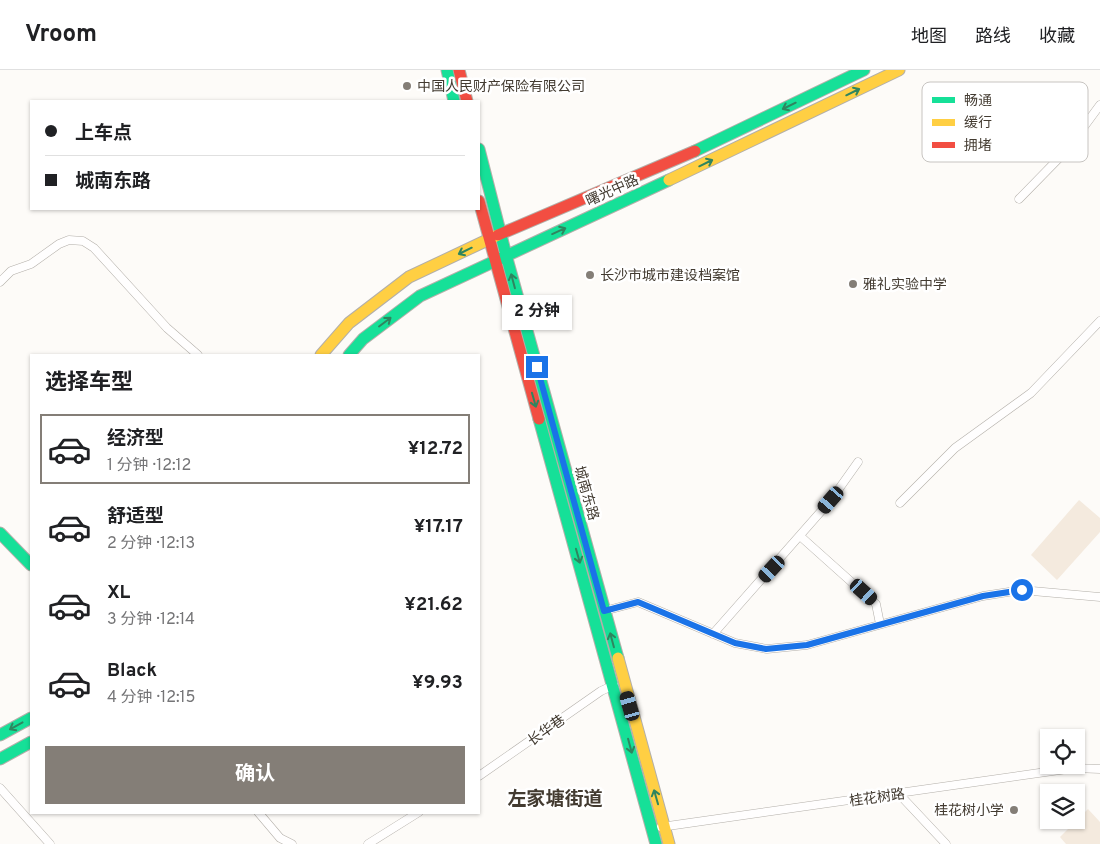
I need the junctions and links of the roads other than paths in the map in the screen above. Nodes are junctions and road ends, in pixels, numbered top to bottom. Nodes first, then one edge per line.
1 (447, 70) edge
2 (459, 70) edge
3 (864, 70) edge
4 (899, 70) edge
5 (454, 100) edge
6 (467, 100) edge
7 (1100, 105) edge
8 (1088, 121) edge
9 (480, 153) edge
10 (1055, 162) edge
11 (1019, 199) dead end
12 (480, 205) edge
13 (500, 234) junction
14 (488, 239) junction
15 (500, 257) junction
16 (0, 282) edge
17 (1100, 321) edge
18 (197, 354) edge
19 (321, 354) edge
20 (350, 354) edge
21 (858, 462) dead end
22 (900, 503) dead end
23 (0, 533) edge
24 (800, 536) junction
25 (30, 564) edge
26 (1100, 597) edge
27 (604, 611) junction
28 (880, 624) junction
29 (713, 634) junction
30 (614, 685) junction
31 (30, 719) edge
32 (0, 735) edge
33 (30, 743) edge
34 (0, 759) edge
35 (1100, 769) edge
36 (480, 775) edge
37 (0, 788) edge
38 (899, 794) junction
39 (260, 814) edge
40 (416, 814) edge
41 (659, 827) junction
42 (50, 844) edge
43 (292, 844) edge
44 (368, 844) edge
45 (656, 844) edge
46 (669, 844) edge
47 (946, 844) edge

1 - 5 main road
2 - 6 main road
3 -> 13 main road, 曙光中路
15 -> 4 main road, 曙光中路
7 - 8 street
9 - 13 main road, 城南东路
10 - 11 street
12 - 14 main road, 城南东路
13 - 14 main road, 曙光中路
13 - 15 main road, 城南东路
14 - 15 main road, 城南东路
14 -> 19 main road, 曙光中路
20 -> 15 main road, 曙光中路
27 -> 15 main road, 城南东路
15 -> 30 main road, 城南东路
16 - 18 street
17 - 22 street
21 - 24 street
23 - 25 main road
24 - 28 street
24 - 29 street
26 - 28 street
27 - 29 street
41 -> 27 main road, 城南东路
28 - 29 street
30 - 36 street, 长华巷
30 -> 41 main road, 城南东路
31 -> 32 main road
33 - 34 main road
35 - 38 street, 桂花树路
37 - 42 street
38 - 41 street, 桂花树路
38 - 47 street
39 - 43 street
40 - 44 street
41 - 45 main road, 城南东路
41 - 46 main road, 城南东路

